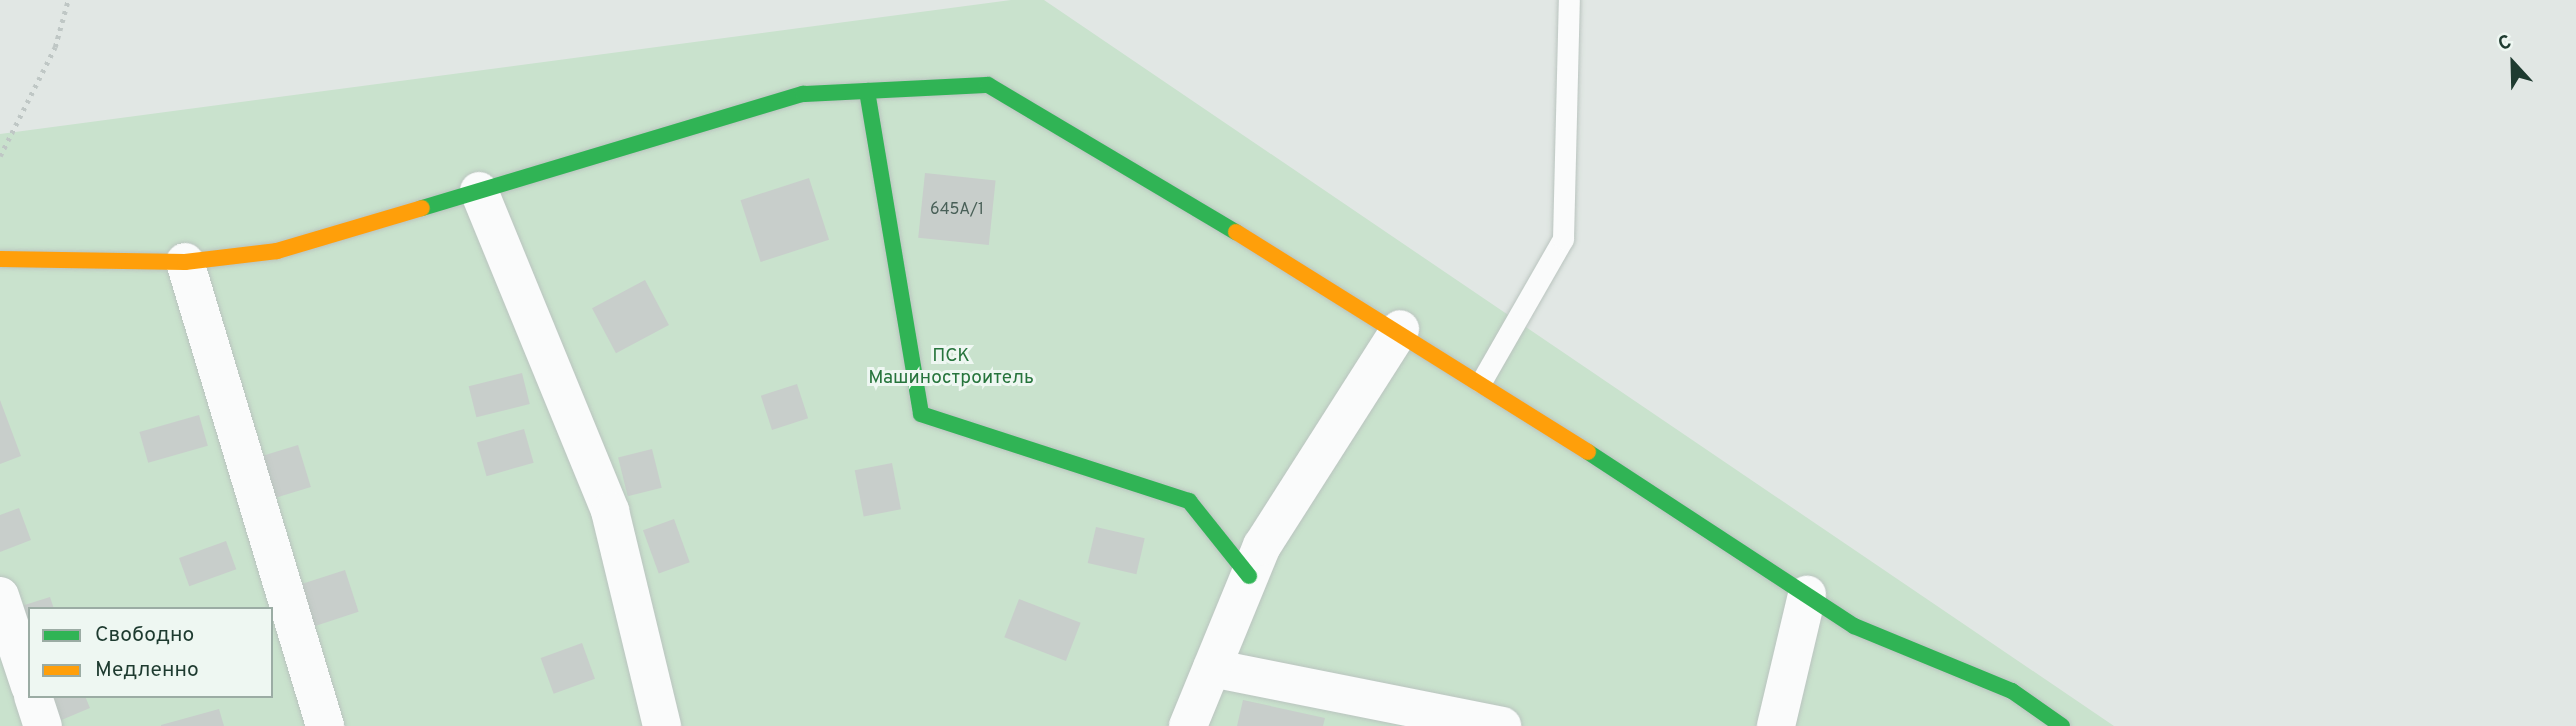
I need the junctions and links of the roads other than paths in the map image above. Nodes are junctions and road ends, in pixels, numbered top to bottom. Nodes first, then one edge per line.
1 (1569, 0) edge
2 (867, 91) junction
3 (480, 191) junction
4 (0, 260) edge
5 (186, 262) junction
6 (1400, 329) junction
7 (1481, 382) junction
8 (1249, 576) junction
9 (1807, 595) junction
10 (0, 596) edge
11 (1212, 668) junction
12 (28, 680) edge
13 (34, 698) edge
14 (43, 726) edge
15 (325, 726) edge
16 (662, 726) edge
17 (1188, 726) edge
18 (1502, 726) edge
19 (1776, 726) edge
20 (2062, 726) edge

1 - 7 lane
2 - 3 street
2 - 6 street
2 - 8 street
3 - 5 street
3 - 16 street
4 - 5 street
5 - 15 street
6 - 7 street
6 - 8 street
7 - 9 street
8 - 11 street
9 - 19 street
9 - 20 street
10 - 12 street
11 - 17 street
11 - 18 street
13 - 14 street

